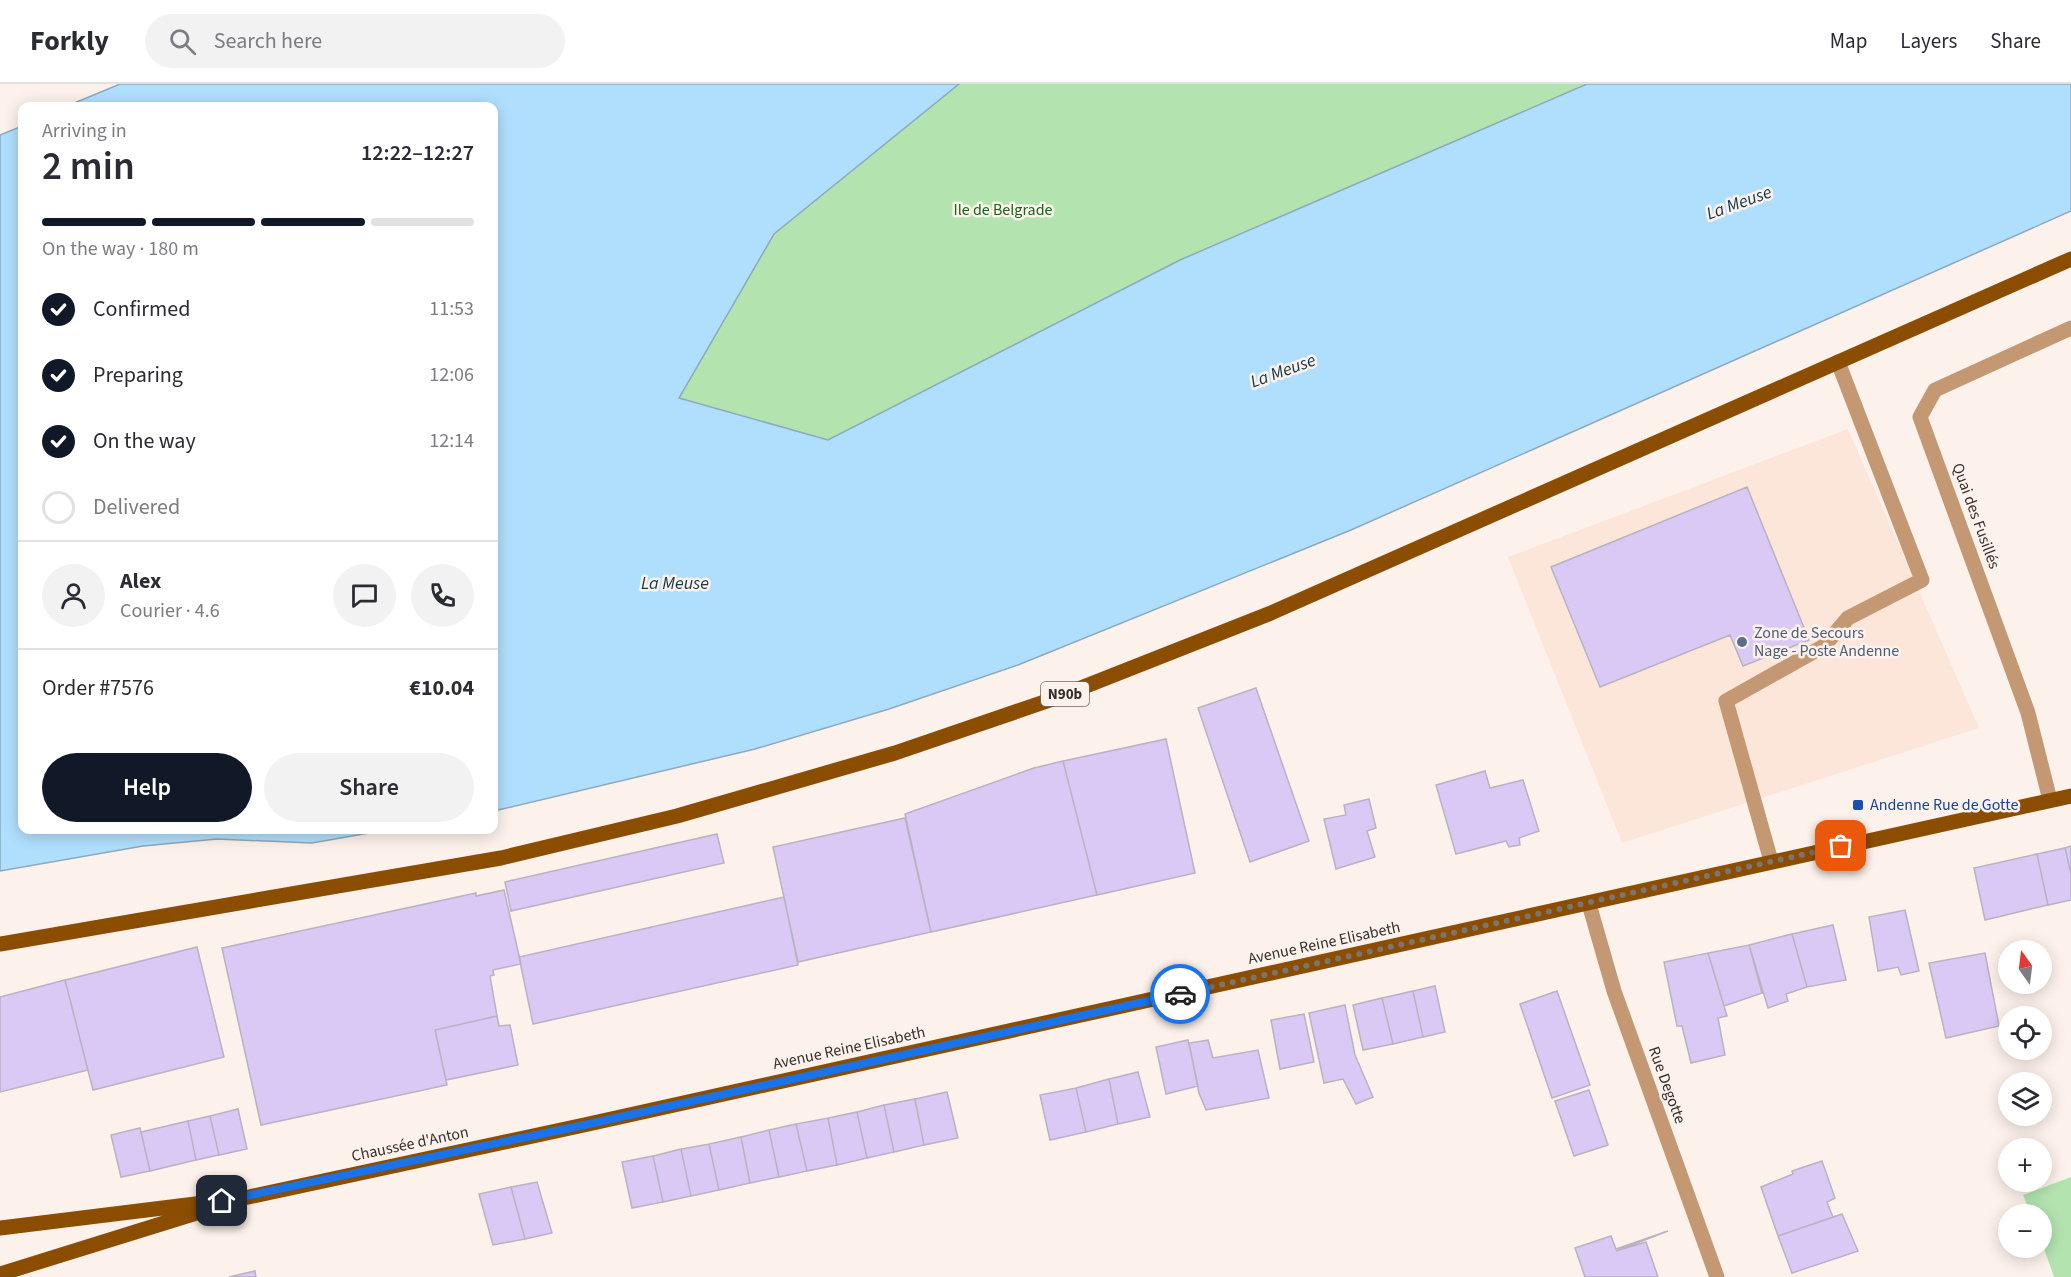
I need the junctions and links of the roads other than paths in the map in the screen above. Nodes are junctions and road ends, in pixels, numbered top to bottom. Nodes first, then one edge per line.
1 (2071, 259) edge
2 (2071, 328) edge
3 (1838, 362) junction
4 (2071, 796) edge
5 (2050, 800) junction
6 (1771, 861) junction
7 (1589, 904) junction
8 (0, 944) edge
9 (584, 1125) joint
10 (244, 1198) junction
11 (0, 1228) edge
12 (0, 1274) edge
13 (1717, 1277) edge

1 - 3 main road, N90b
2 - 5 street, Quai des Fusillés
3 - 6 street
3 - 8 main road, N90b
4 - 5 main road, Avenue Reine Elisabeth
5 - 6 main road, Avenue Reine Elisabeth
6 - 7 main road, Avenue Reine Elisabeth
7 - 9 main road, Avenue Reine Elisabeth
7 - 13 street, Rue Degotte
9 - 10 main road, Chaussée d'Anton
10 - 11 main road, Chaussée d'Anton
10 - 12 main road, Chaussée d'Anton

